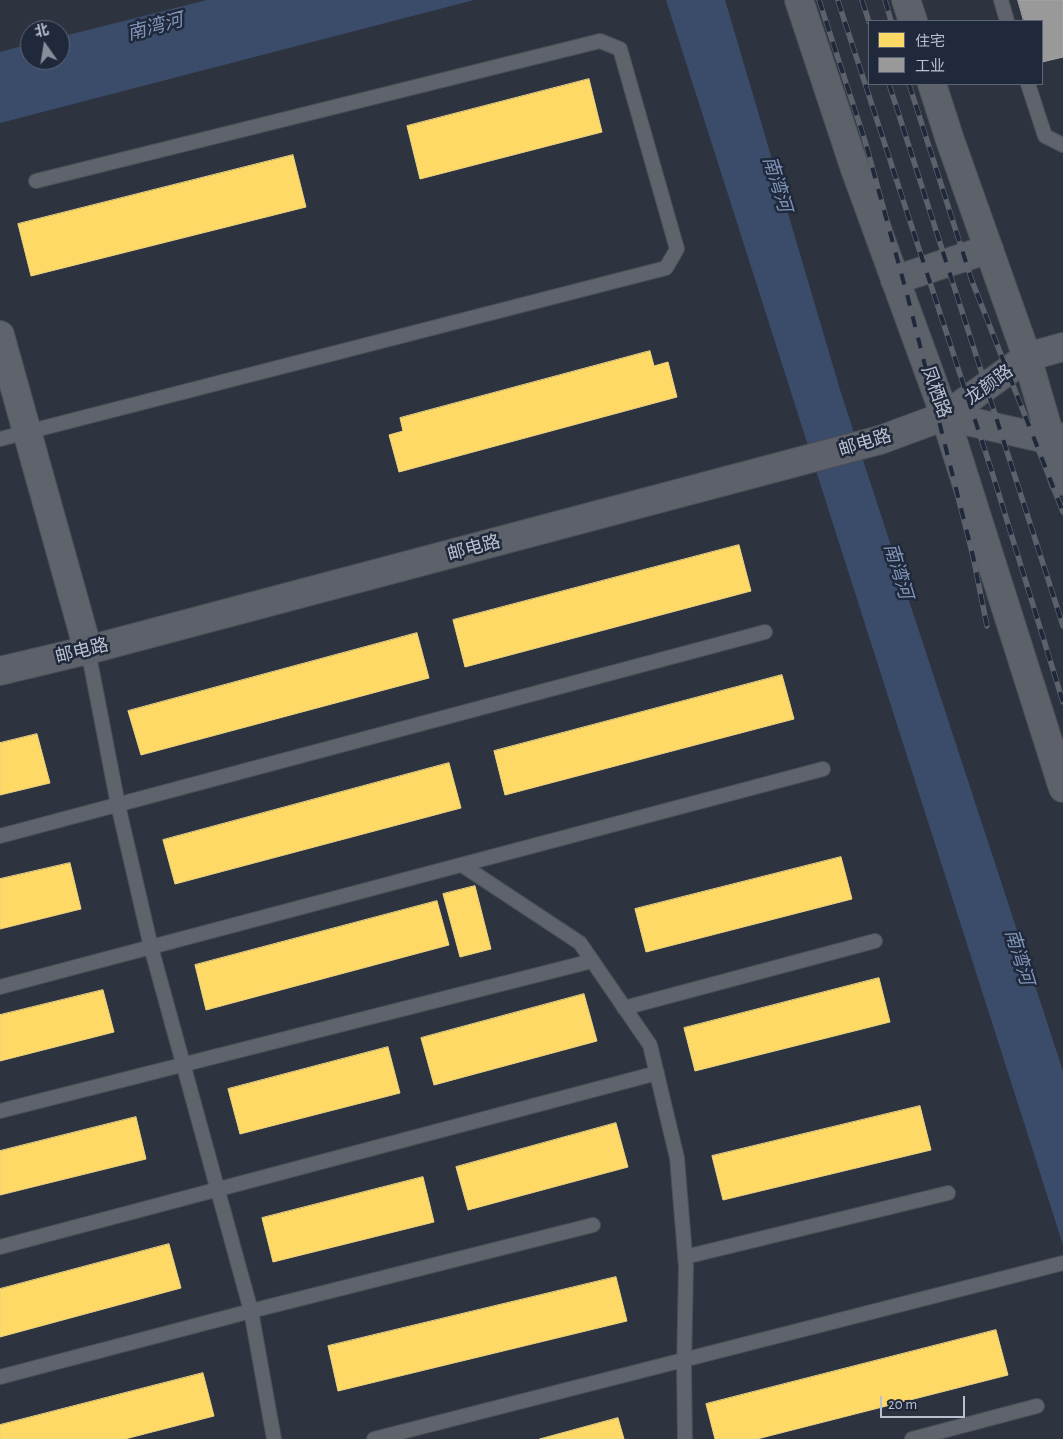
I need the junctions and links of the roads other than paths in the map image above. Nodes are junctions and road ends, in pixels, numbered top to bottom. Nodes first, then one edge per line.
1 (799, 0) edge
2 (906, 0) edge
3 (1001, 0) edge
4 (913, 20) edge
5 (1008, 20) edge
6 (932, 85) edge
7 (1028, 85) edge
8 (1063, 145) edge
9 (36, 181) dead end
10 (989, 249) junction
11 (895, 280) junction
12 (0, 335) edge
13 (1063, 348) edge
14 (1027, 357) junction
15 (945, 416) junction
16 (27, 432) junction
17 (0, 439) edge
18 (1057, 439) edge
19 (1063, 481) edge
20 (765, 632) dead end
21 (88, 650) junction
22 (0, 670) edge
23 (823, 769) dead end
24 (1063, 788) edge
25 (118, 805) junction
26 (0, 836) edge
27 (462, 865) junction
28 (875, 941) dead end
29 (151, 947) junction
30 (592, 961) junction
31 (0, 987) edge
32 (624, 1008) junction
33 (183, 1064) junction
34 (657, 1074) junction
35 (0, 1111) edge
36 (218, 1189) junction
37 (948, 1194) dead end
38 (593, 1225) dead end
39 (0, 1247) edge
40 (685, 1257) junction
41 (1063, 1263) edge
42 (251, 1311) junction
43 (684, 1360) junction
44 (0, 1377) edge
45 (1038, 1406) dead end
46 (274, 1439) edge
47 (374, 1439) edge
48 (685, 1439) edge
49 (912, 1439) edge

1 - 11 main road, 凤栖路
2 - 4 main road
3 - 5 lane
6 - 10 main road
7 - 8 lane
9 - 16 lane
10 - 11 main road
10 - 14 main road
11 - 15 main road, 凤栖路
12 - 16 street
13 - 14 main road, 龙颜路
14 - 15 main road, 龙颜路
14 - 18 main road
15 - 18 main road, 龙颜路
15 - 21 main road, 邮电路
15 - 24 main road, 凤栖路
16 - 17 lane
16 - 21 street
18 - 19 main road
20 - 25 lane
21 - 22 main road, 邮电路
21 - 25 lane
23 - 27 lane
25 - 26 lane
25 - 29 lane
27 - 29 lane
27 - 30 lane
28 - 32 lane
29 - 31 lane
29 - 33 lane
30 - 32 lane
30 - 33 lane
32 - 34 lane
33 - 35 lane
33 - 36 lane
34 - 36 lane
34 - 40 lane
36 - 39 lane
36 - 42 lane
37 - 40 lane
38 - 42 lane
40 - 43 lane
41 - 43 lane
42 - 44 lane
42 - 46 lane
43 - 47 lane
43 - 48 lane
45 - 49 lane

